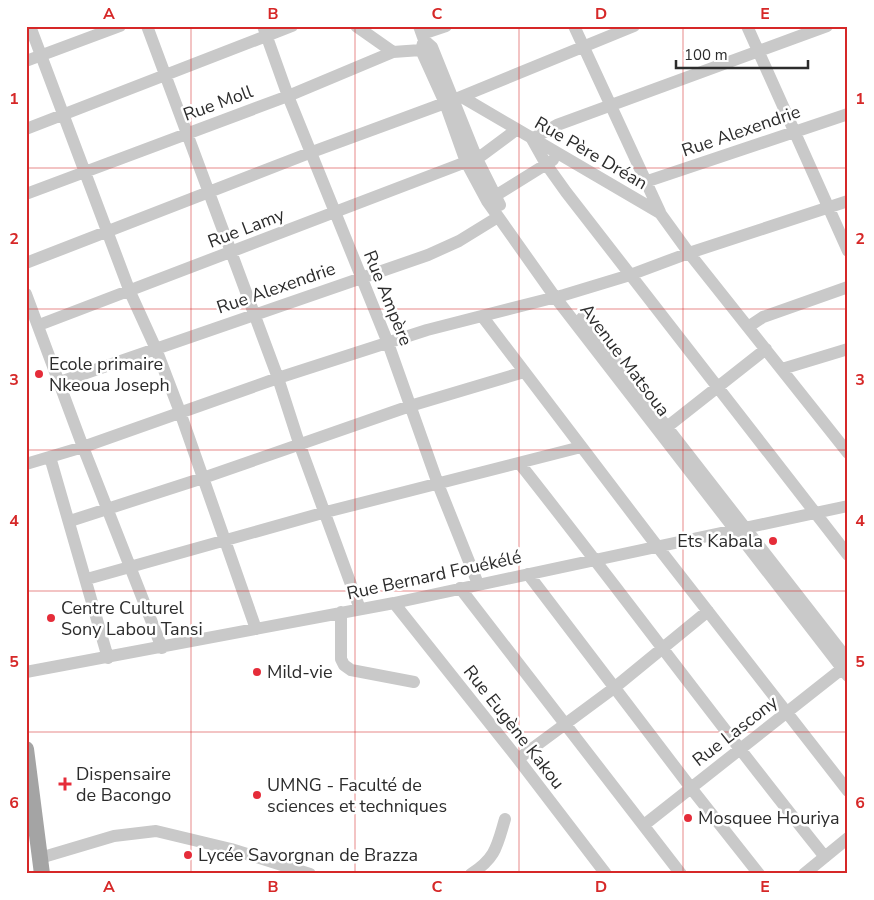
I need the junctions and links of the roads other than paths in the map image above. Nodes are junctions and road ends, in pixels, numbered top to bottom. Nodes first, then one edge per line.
1 (30, 26) edge
2 (120, 26) edge
3 (147, 26) edge
4 (292, 26) edge
5 (356, 26) edge
6 (446, 26) edge
7 (574, 26) edge
8 (634, 26) edge
9 (747, 26) edge
10 (827, 26) edge
11 (265, 31) edge
12 (421, 38) edge
13 (582, 46) junction
14 (393, 52) junction
15 (759, 53) junction
16 (40, 56) junction
17 (26, 61) edge
18 (164, 77) junction
19 (288, 96) junction
20 (454, 100) junction
21 (609, 105) junction
22 (63, 113) junction
23 (848, 114) edge
24 (26, 129) edge
25 (516, 130) junction
26 (794, 132) junction
27 (186, 134) junction
28 (532, 139) junction
29 (312, 152) junction
30 (561, 155) junction
31 (472, 160) junction
32 (546, 164) junction
33 (86, 172) junction
34 (644, 182) junction
35 (208, 193) junction
36 (26, 194) edge
37 (490, 199) junction
38 (848, 201) edge
39 (828, 208) junction
40 (335, 212) junction
41 (660, 213) junction
42 (498, 217) junction
43 (108, 231) junction
44 (848, 252) edge
45 (231, 253) junction
46 (689, 253) junction
47 (26, 263) edge
48 (630, 275) junction
49 (362, 276) junction
50 (848, 287) edge
51 (130, 292) junction
52 (26, 294) edge
53 (559, 296) junction
54 (253, 315) junction
55 (482, 316) junction
56 (39, 325) junction
57 (748, 326) junction
58 (388, 343) junction
59 (156, 349) junction
60 (766, 349) junction
61 (848, 349) edge
62 (782, 369) junction
63 (524, 372) junction
64 (278, 378) junction
65 (60, 382) junction
66 (718, 387) junction
67 (410, 406) junction
68 (180, 412) junction
69 (667, 427) junction
70 (843, 439) edge
71 (299, 443) junction
72 (83, 447) junction
73 (581, 447) junction
74 (848, 453) edge
75 (50, 457) junction
76 (26, 464) edge
77 (520, 464) junction
78 (204, 478) junction
79 (438, 484) junction
80 (848, 506) edge
81 (108, 508) junction
82 (326, 512) junction
83 (816, 512) junction
84 (70, 521) junction
85 (740, 529) junction
86 (226, 540) junction
87 (657, 546) junction
88 (848, 554) edge
89 (596, 560) junction
90 (131, 566) junction
91 (528, 574) junction
92 (87, 580) junction
93 (478, 584) junction
94 (460, 588) junction
95 (394, 603) junction
96 (360, 609) junction
97 (708, 611) junction
98 (341, 612) junction
99 (256, 629) junction
100 (162, 648) junction
101 (662, 650) junction
102 (108, 658) junction
103 (846, 667) edge
104 (26, 672) edge
105 (414, 682) dead end
106 (614, 688) junction
107 (788, 712) junction
108 (565, 724) junction
109 (26, 749) edge
110 (739, 750) junction
111 (518, 759) junction
112 (691, 788) junction
113 (848, 790) edge
114 (30, 796) edge
115 (505, 819) dead end
116 (644, 825) junction
117 (848, 838) edge
118 (825, 857) junction
119 (41, 866) edge
120 (310, 874) edge
121 (471, 874) edge
122 (606, 874) edge
123 (681, 874) edge
124 (759, 874) edge
125 (804, 874) edge

1 - 16 street
2 - 16 street
3 - 18 street
4 - 11 street
5 - 14 street
6 - 12 street, Rue Moll
7 - 13 street
8 - 13 street
9 - 15 street
10 - 15 street
11 - 18 street
11 - 19 street, Rue Ampère
12 - 14 street, Rue Moll
12 - 20 street, Avenue Matsoua
13 - 20 street
13 - 21 street
14 - 19 street, Rue Moll
15 - 21 street
15 - 26 street
16 - 17 street
16 - 22 street
18 - 22 street
18 - 27 street
19 - 27 street, Rue Moll
19 - 29 street, Rue Ampère
20 - 25 street, Rue Père Dréan
20 - 29 street
20 - 31 street, Avenue Matsoua
21 - 28 street
21 - 34 street
22 - 24 street
22 - 33 street
23 - 26 street, Rue Alexendrie
25 - 28 street, Rue Père Dréan
25 - 31 street, Rue Lamy
26 - 34 street, Rue Alexendrie
26 - 39 street
27 - 33 street, Rue Moll
27 - 35 street
28 - 30 street, Rue Père Dréan
28 - 32 street
29 - 35 street
29 - 40 street, Rue Ampère
30 - 32 street
30 - 41 street, Rue Père Dréan
31 - 37 street, Avenue Matsoua
31 - 40 street, Rue Lamy
32 - 37 street
32 - 48 street
33 - 36 street, Rue Moll
33 - 43 street
34 - 41 street
35 - 43 street
35 - 45 street
37 - 42 street, Avenue Matsoua
37 - 53 street, Avenue Matsoua
38 - 39 street
39 - 44 street
39 - 46 street
40 - 45 street, Rue Lamy
40 - 49 street, Rue Ampère
41 - 46 street, Rue Père Dréan
42 - 49 street, Rue Alexendrie
42 - 53 street, Avenue Matsoua
43 - 47 street
43 - 51 street
45 - 51 street, Rue Lamy
45 - 54 street
46 - 48 street
46 - 57 street, Rue Père Dréan
48 - 53 street
48 - 66 street
49 - 54 street, Rue Alexendrie
49 - 58 street, Rue Ampère
50 - 57 street
51 - 56 street, Rue Lamy
51 - 59 street
52 - 56 street
53 - 55 street
53 - 69 street, Avenue Matsoua
53 - 85 street, Avenue Matsoua
54 - 59 street, Rue Alexendrie
54 - 64 street
55 - 58 street
55 - 63 street
56 - 65 street
57 - 60 street, Rue Père Dréan
58 - 64 street
58 - 67 street, Rue Ampère
59 - 65 street, Rue Alexendrie
59 - 68 street
60 - 62 street, Rue Père Dréan
60 - 66 street
61 - 62 street
62 - 70 street, Rue Père Dréan
63 - 67 street
63 - 73 street
64 - 68 street
64 - 71 street
65 - 72 street
66 - 69 street
66 - 83 street
67 - 71 street
67 - 79 street, Rue Ampère
68 - 72 street
68 - 78 street
69 - 85 street, Avenue Matsoua
70 - 74 street, Rue Père Dréan
71 - 78 street
71 - 82 street
72 - 75 street
72 - 81 street
73 - 77 street
73 - 87 street
75 - 76 street
75 - 84 street
77 - 79 street
77 - 89 street
78 - 81 street
78 - 86 street
79 - 82 street
79 - 93 street, Rue Ampère
80 - 83 street, Rue Bernard Fouékélé
81 - 84 street
81 - 90 street
82 - 86 street
82 - 96 street
83 - 85 street, Rue Bernard Fouékélé
83 - 88 street
84 - 92 street
85 - 87 street, Rue Bernard Fouékélé
85 - 103 street, Avenue Matsoua
86 - 90 street
86 - 99 street
87 - 89 street, Rue Bernard Fouékélé
87 - 97 street
89 - 91 street, Rue Bernard Fouékélé
89 - 101 street
90 - 92 street
90 - 100 street
91 - 93 street, Rue Bernard Fouékélé
91 - 106 street
92 - 102 street
93 - 94 street, Rue Bernard Fouékélé
94 - 95 street, Rue Bernard Fouékélé
94 - 108 street
95 - 96 street, Rue Bernard Fouékélé
95 - 111 street, Rue Eugène Kakou
96 - 98 street, Rue Bernard Fouékélé
97 - 101 street
97 - 107 street
98 - 99 street, Rue Bernard Fouékélé
98 - 105 street
99 - 100 street, Rue Bernard Fouékélé
100 - 102 street, Rue Bernard Fouékélé
101 - 106 street
101 - 110 street
102 - 104 street, Rue Bernard Fouékélé
103 - 107 street, Rue Lascony
106 - 108 street
106 - 112 street
107 - 110 street, Rue Lascony
107 - 113 street
108 - 111 street
108 - 116 street
109 - 114 main road
110 - 112 street, Rue Lascony
110 - 118 street
111 - 122 street, Rue Eugène Kakou
112 - 116 street, Rue Lascony
112 - 124 street
114 - 119 main road
115 - 121 street
116 - 123 street
117 - 118 street
118 - 125 street
119 - 120 street

